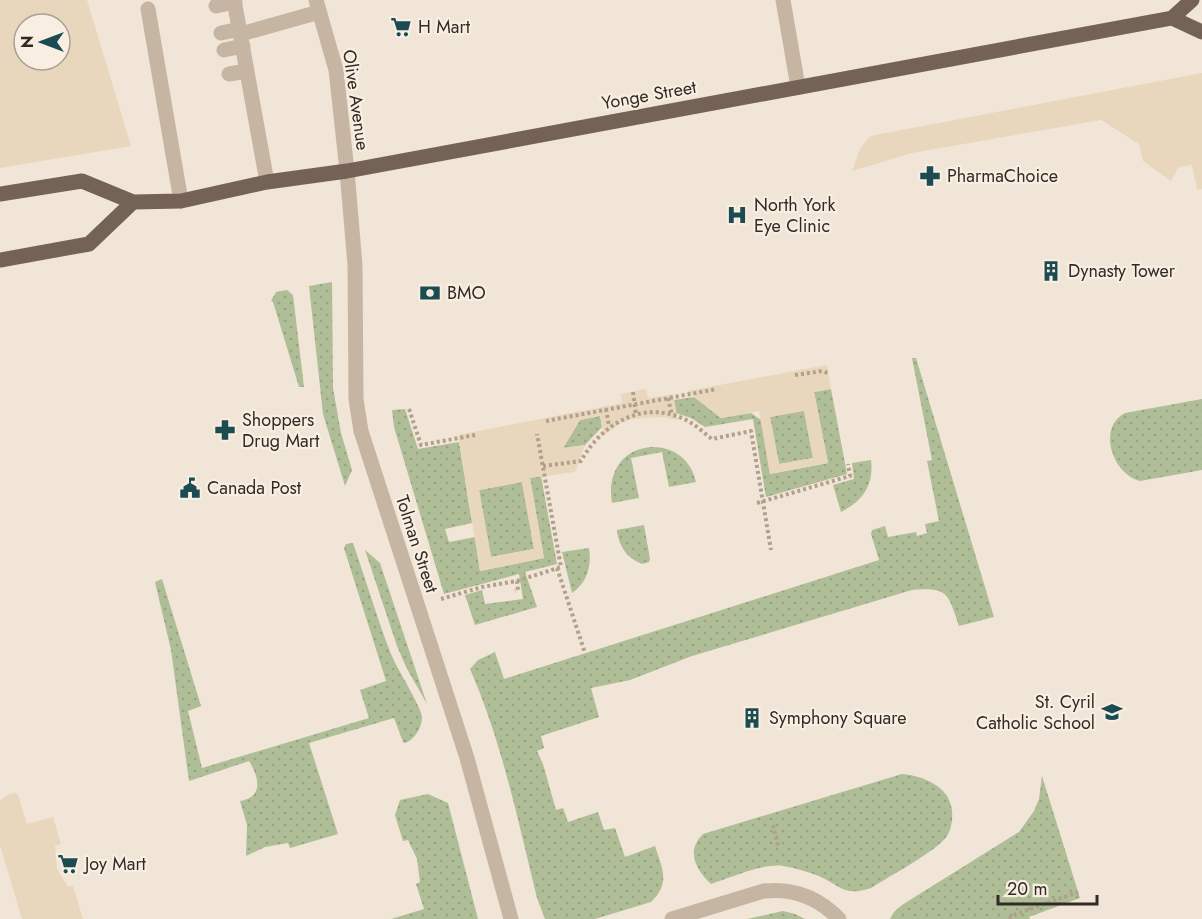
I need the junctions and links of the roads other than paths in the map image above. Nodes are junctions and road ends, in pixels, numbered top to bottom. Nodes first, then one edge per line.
1 (783, 0) edge
2 (1192, 0) edge
3 (234, 1) edge
4 (216, 6) dead end
5 (317, 6) edge
6 (153, 14) dead end
7 (1172, 18) junction
8 (1202, 32) edge
9 (221, 33) dead end
10 (241, 37) junction
11 (224, 50) dead end
12 (247, 71) junction
13 (229, 74) dead end
14 (798, 87) junction
15 (347, 171) junction
16 (267, 182) junction
17 (0, 194) edge
18 (181, 201) junction
19 (133, 202) junction
20 (0, 260) edge
21 (511, 919) edge
22 (672, 919) edge
23 (839, 919) edge

1 - 14 street
2 - 7 main road
3 - 4 street
3 - 10 street
5 - 10 street
5 - 15 street, Olive Avenue
6 - 18 street
7 - 8 main road
7 - 14 main road, Yonge Street
9 - 10 street
10 - 11 street
10 - 12 street
12 - 13 street
12 - 16 street
14 - 15 main road, Yonge Street
15 - 16 main road, Yonge Street
15 - 21 street, Tolman Street
16 - 18 main road, Yonge Street
17 - 19 main road, Yonge Street
18 - 19 main road, Yonge Street
19 - 20 main road
22 - 23 street

